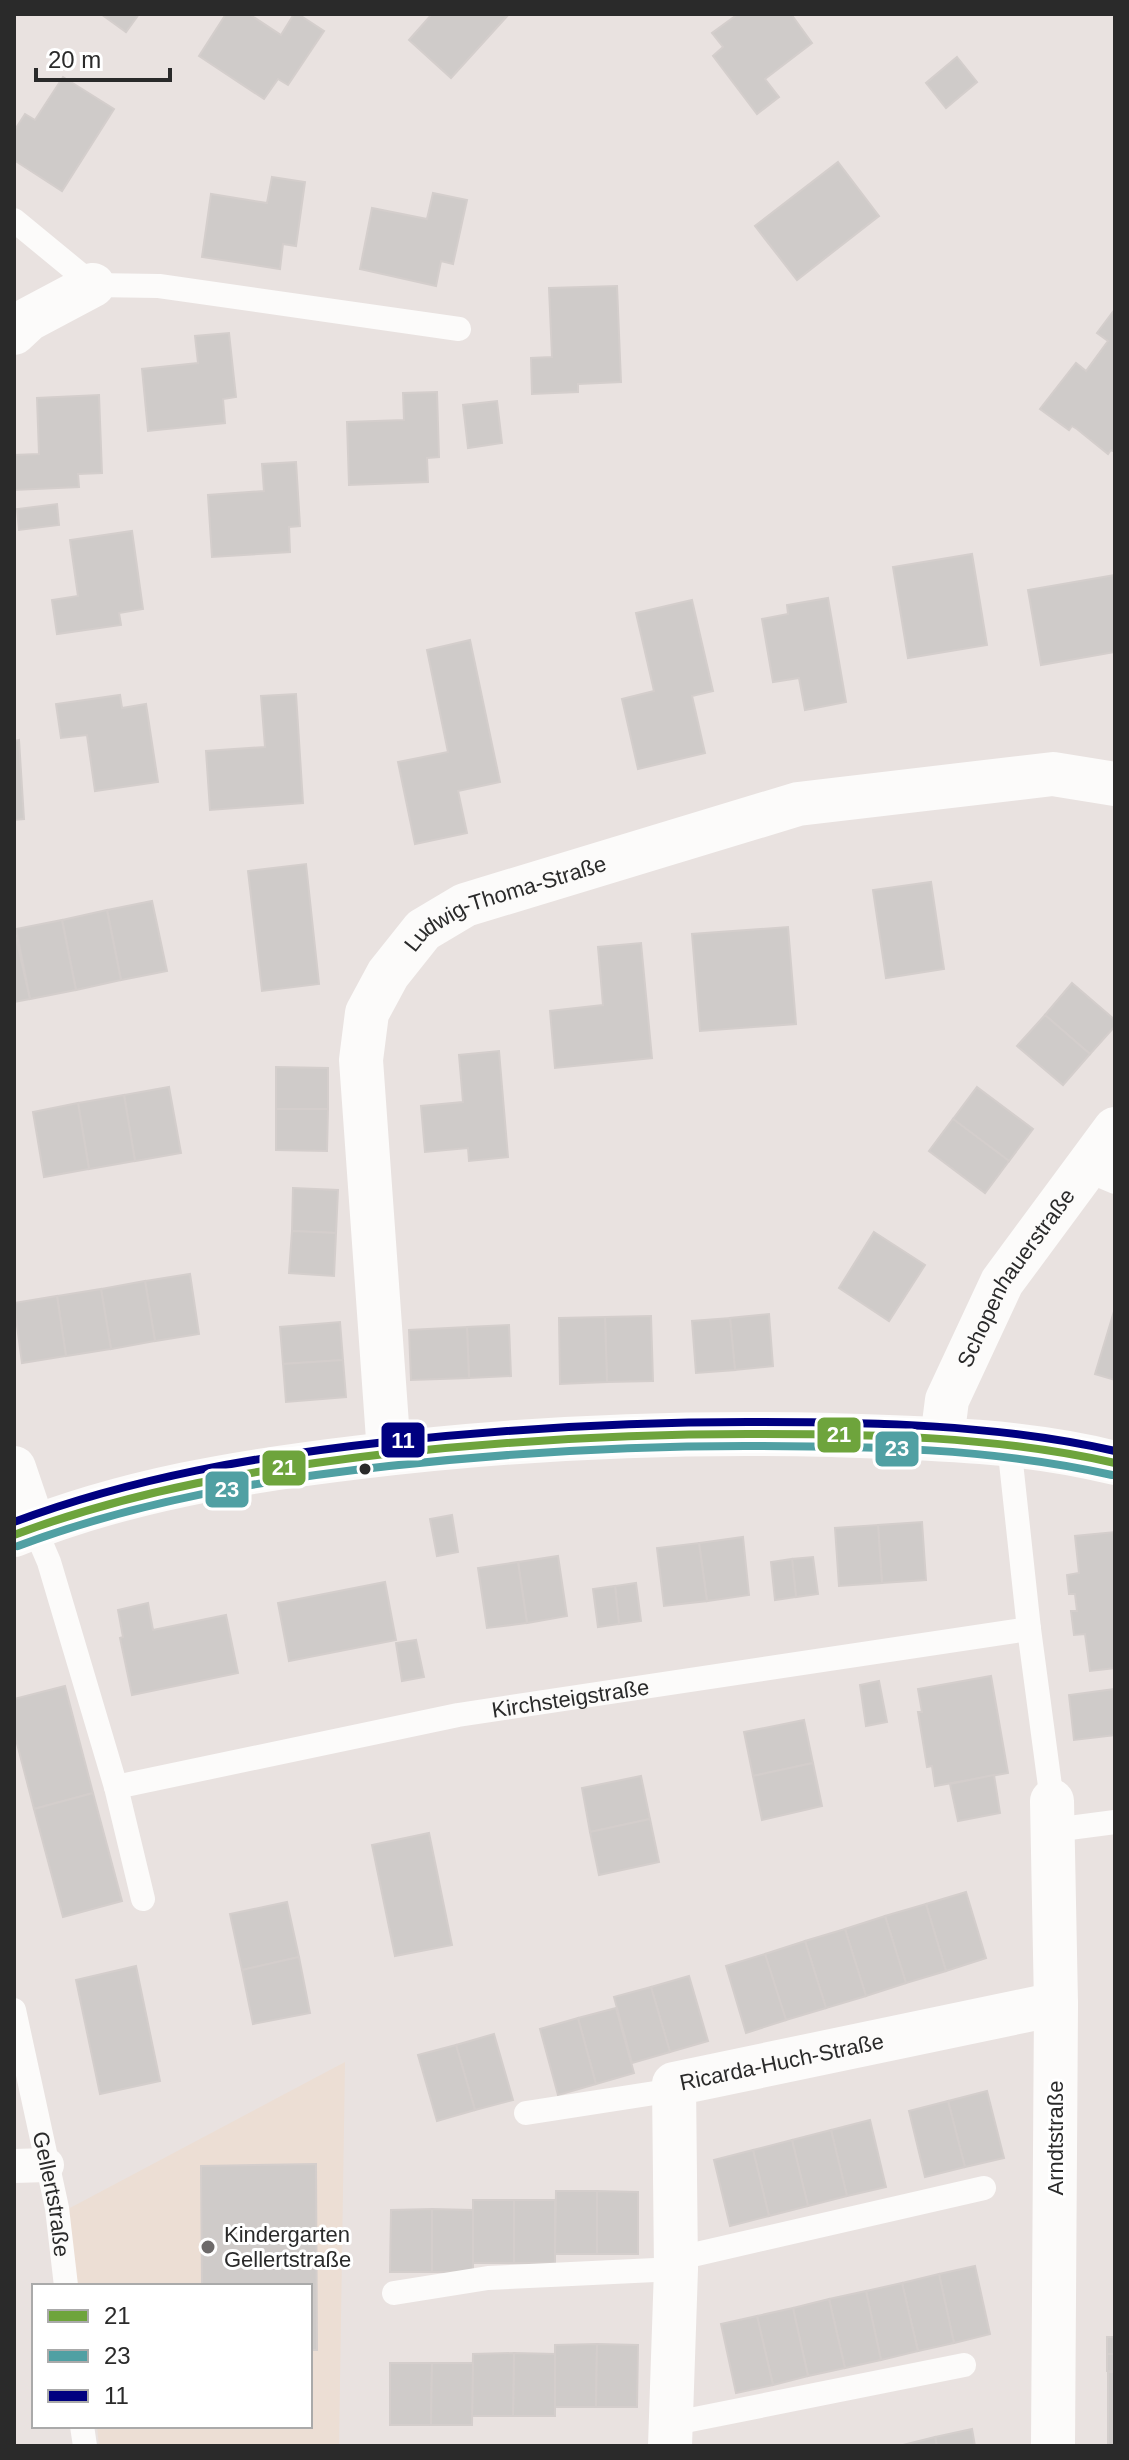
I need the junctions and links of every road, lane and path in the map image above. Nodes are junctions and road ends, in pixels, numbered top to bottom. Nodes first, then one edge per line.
1 (14, 220) edge
2 (93, 285) junction
3 (459, 329) dead end
4 (14, 333) edge
5 (1115, 784) edge
6 (1115, 1129) edge
7 (1099, 1176) edge
8 (942, 1439) junction
9 (1009, 1444) junction
10 (389, 1453) junction
11 (1115, 1463) edge
12 (14, 1468) edge
13 (24, 1531) edge
14 (1029, 1629) junction
15 (116, 1787) junction
16 (1053, 1816) junction
17 (1115, 1822) edge
18 (143, 1899) dead end
19 (1056, 2004) junction
20 (14, 2010) edge
21 (674, 2090) junction
22 (526, 2113) dead end
23 (30, 2166) edge
24 (984, 2188) dead end
25 (675, 2264) junction
26 (66, 2284) edge
27 (394, 2293) dead end
28 (964, 2365) dead end
29 (670, 2435) edge
30 (1053, 2446) edge

1 - 2 lane
2 - 3 lane
2 - 4 street
5 - 10 street, Ludwig-Thoma-Straße
6 - 7 street, Schopenhauerstraße
7 - 8 street, Schopenhauerstraße
8 - 9 street
8 - 10 street
9 - 11 street
9 - 14 lane, Arndtstraße
10 - 13 street
12 - 13 street
13 - 15 lane
14 - 15 lane, Kirchsteigstraße
14 - 16 lane, Arndtstraße
15 - 18 lane
16 - 17 lane
16 - 19 street, Arndtstraße
19 - 21 street, Ricarda-Huch-Straße
19 - 30 street, Arndtstraße
20 - 23 lane, Gellertstraße
21 - 22 lane
21 - 25 street, Ricarda-Huch-Straße
23 - 26 lane, Gellertstraße
24 - 25 lane
25 - 27 lane
25 - 29 street, Ricarda-Huch-Straße
28 - 29 lane

